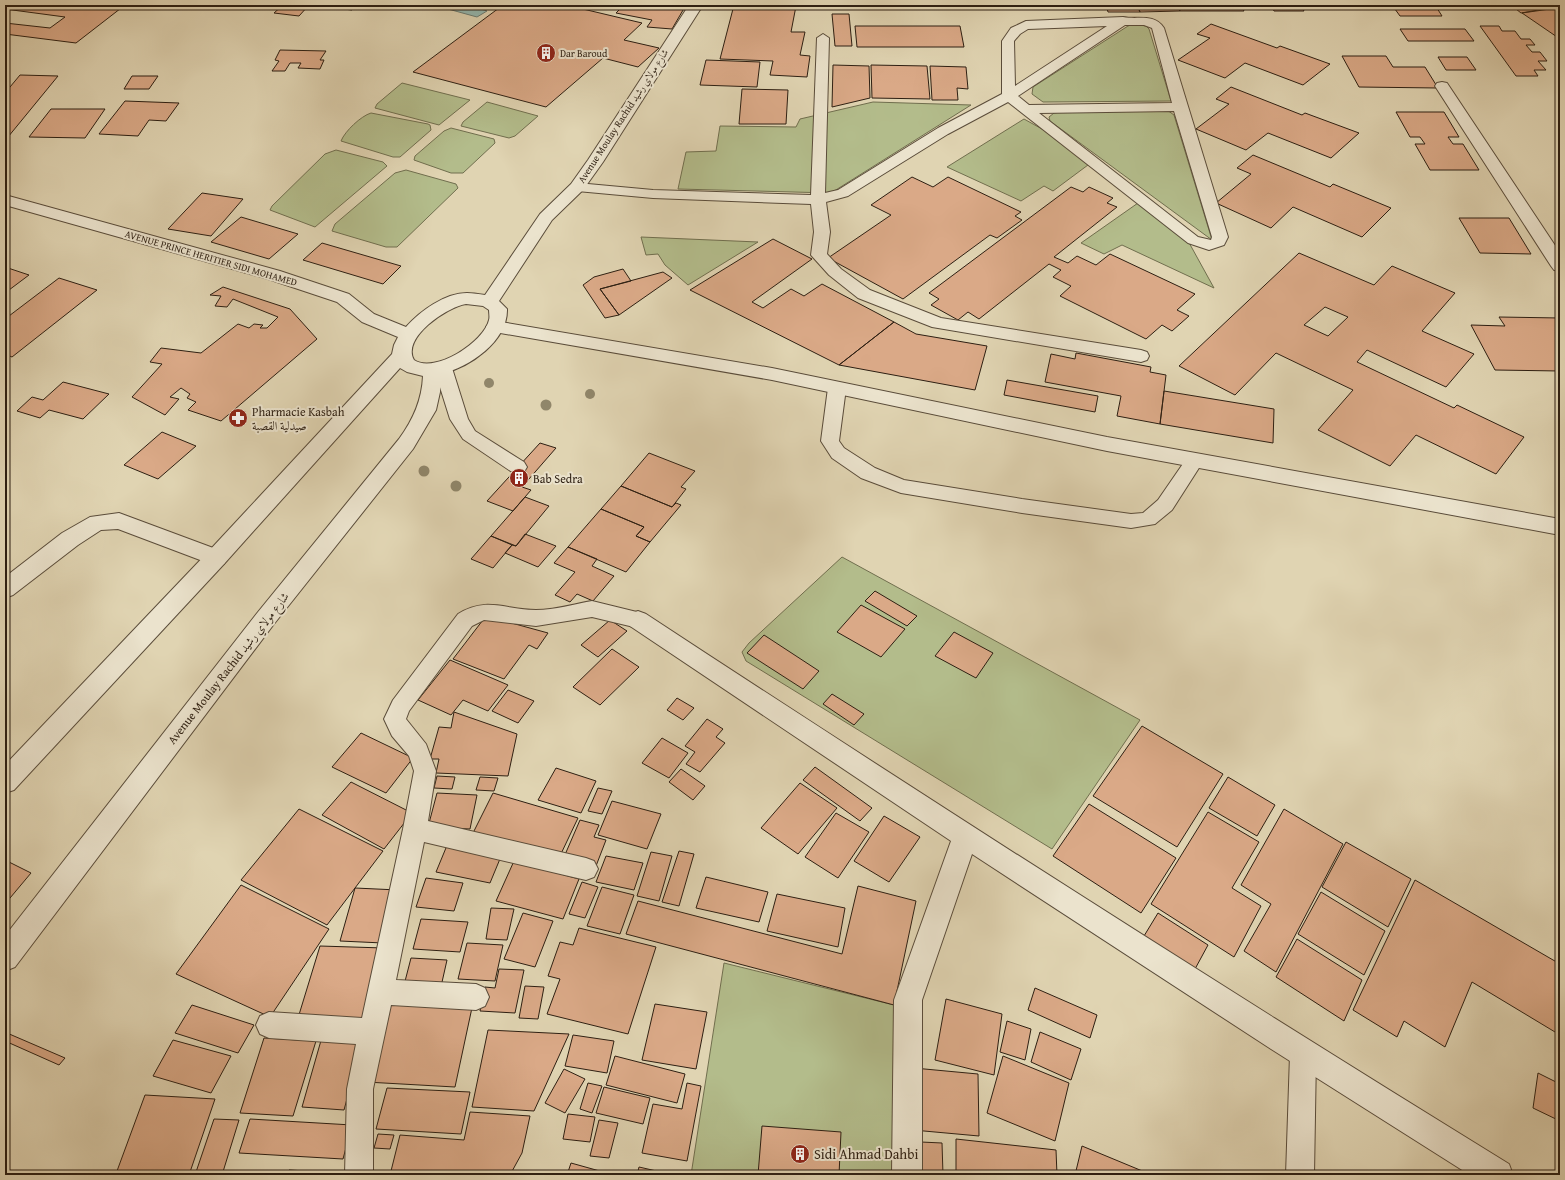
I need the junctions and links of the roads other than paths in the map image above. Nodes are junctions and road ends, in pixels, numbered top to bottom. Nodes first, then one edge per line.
1 (696, 5) edge
2 (1123, 21) junction
3 (823, 38) dead end
4 (1442, 86) dead end
5 (1009, 96) junction
6 (1180, 107) junction
7 (1026, 109) junction
8 (577, 187) junction
9 (5, 200) edge
10 (818, 200) junction
11 (1560, 266) edge
12 (490, 301) junction
13 (495, 327) junction
14 (409, 335) junction
15 (1141, 356) dead end
16 (400, 357) junction
17 (438, 369) junction
18 (837, 388) junction
19 (1195, 460) junction
20 (518, 467) dead end
21 (1560, 527) edge
22 (216, 558) junction
23 (5, 589) edge
24 (638, 620) joint
25 (5, 782) edge
26 (415, 828) junction
27 (965, 837) junction
28 (586, 869) dead end
29 (5, 958) edge
30 (380, 992) junction
31 (476, 997) dead end
32 (269, 1025) dead end
33 (371, 1032) junction
34 (1303, 1055) junction
35 (359, 1175) edge
36 (906, 1175) edge
37 (1300, 1175) edge
38 (1498, 1175) edge

1 - 8 street, Avenue Moulay Rachid شارع مولاي رشيد
2 - 5 lane
2 - 5 lane
2 - 6 lane
3 - 10 lane
4 - 11 street
5 - 7 lane
5 - 10 lane
6 - 7 lane
6 - 7 lane
8 - 10 lane
8 - 12 street, Avenue Moulay Rachid شارع مولاي رشيد
9 - 14 street, AVENUE PRINCE HERITIER SIDI MOHAMED
10 - 15 lane
12 - 13 street
12 - 14 street
13 - 17 street
13 - 18 street
14 - 16 street
16 - 17 street
16 - 22 street
17 - 20 lane
17 - 29 street, Avenue Moulay Rachid شارع مولاي رشيد
18 - 19 street
18 - 19 lane
19 - 21 street
22 - 23 street
22 - 25 street
24 - 26 lane
24 - 27 street
26 - 28 lane
26 - 30 lane
27 - 34 street
27 - 36 street
30 - 31 lane
30 - 33 lane
32 - 33 lane
33 - 35 lane
34 - 37 lane
34 - 38 street

